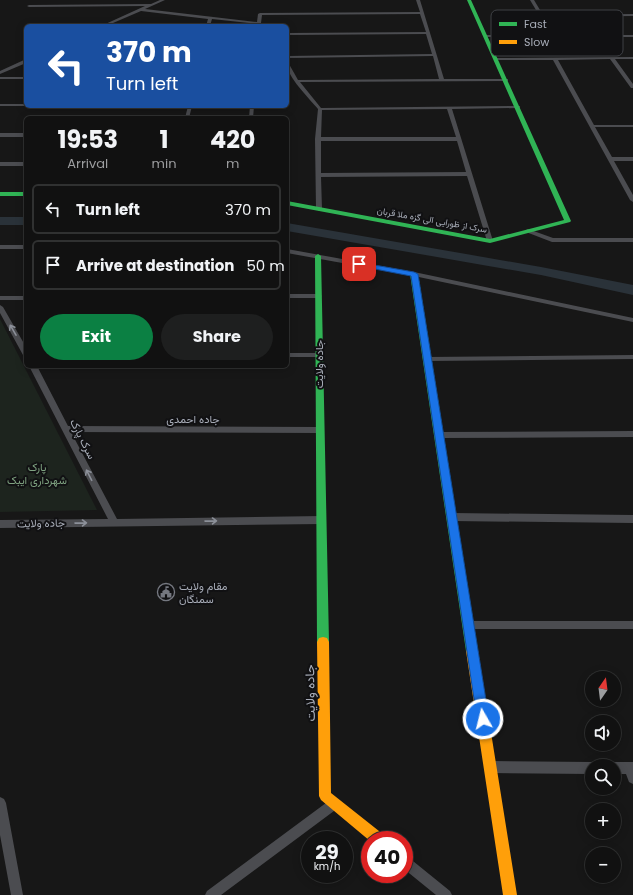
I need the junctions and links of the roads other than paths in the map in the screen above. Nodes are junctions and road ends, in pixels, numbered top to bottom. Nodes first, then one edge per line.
1 (163, 0) edge
2 (418, 0) edge
3 (469, 0) edge
4 (532, 0) edge
5 (152, 5) junction
6 (29, 6) dead end
7 (141, 10) junction
8 (538, 10) edge
9 (422, 13) junction
10 (623, 15) edge
11 (633, 15) edge
12 (210, 17) junction
13 (108, 24) edge
14 (208, 24) edge
15 (254, 24) edge
16 (260, 24) edge
17 (428, 33) junction
18 (289, 34) edge
19 (486, 36) junction
20 (491, 36) edge
21 (491, 48) edge
22 (435, 55) junction
23 (495, 56) edge
24 (289, 57) edge
25 (633, 58) edge
26 (496, 59) junction
27 (555, 59) junction
28 (612, 59) junction
29 (24, 62) edge
30 (289, 68) edge
31 (0, 73) edge
32 (0, 78) edge
33 (24, 78) edge
34 (442, 80) junction
35 (506, 80) junction
36 (297, 81) junction
37 (633, 87) edge
38 (0, 105) edge
39 (24, 105) edge
40 (449, 106) junction
41 (518, 107) junction
42 (320, 109) junction
43 (592, 126) junction
44 (633, 126) edge
45 (0, 135) edge
46 (24, 135) edge
47 (318, 139) junction
48 (458, 139) junction
49 (611, 159) junction
50 (633, 159) edge
51 (0, 164) edge
52 (24, 164) edge
53 (470, 174) junction
54 (319, 175) junction
55 (0, 194) edge
56 (24, 194) edge
57 (632, 198) edge
58 (289, 203) edge
59 (319, 209) junction
60 (528, 231) junction
61 (633, 240) edge
62 (490, 241) junction
63 (0, 247) edge
64 (24, 247) edge
65 (289, 251) edge
66 (318, 256) junction
67 (414, 274) junction
68 (289, 296) edge
69 (319, 296) junction
70 (0, 298) edge
71 (24, 298) edge
72 (0, 307) edge
73 (633, 320) edge
74 (24, 349) edge
75 (289, 355) edge
76 (319, 355) junction
77 (633, 357) edge
78 (428, 359) junction
79 (34, 368) edge
80 (66, 429) junction
81 (320, 430) junction
82 (633, 434) edge
83 (439, 435) junction
84 (452, 518) junction
85 (633, 519) edge
86 (322, 520) junction
87 (114, 522) junction
88 (0, 524) edge
89 (469, 625) junction
90 (633, 625) edge
91 (490, 767) junction
92 (585, 768) edge
93 (621, 769) edge
94 (632, 771) edge
95 (0, 803) edge
96 (334, 804) junction
97 (368, 831) edge
98 (413, 868) edge
99 (17, 895) edge
100 (211, 895) edge
101 (446, 895) edge
102 (510, 895) edge

1 - 5 street
2 - 9 street
3 - 19 street, سرک از ظورایی الی گزه ملا قربان
4 - 8 street
5 - 6 street
5 - 7 street
7 - 12 street
7 - 13 street
9 - 16 street
9 - 17 street
10 - 11 street
12 - 14 street
12 - 15 street
17 - 18 street
17 - 22 street
19 - 20 street
19 - 21 street, سرک از ظورایی الی گزه ملا قربان
22 - 24 street
22 - 34 street
23 - 26 street, سرک از ظورایی الی گزه ملا قربان
25 - 28 street
26 - 27 street
26 - 35 street, سرک از ظورایی الی گزه ملا قربان
27 - 28 street
27 - 43 street
28 - 37 street
29 - 31 street
30 - 36 street
32 - 33 street
34 - 35 street
34 - 36 street
35 - 41 street, سرک از ظورایی الی گزه ملا قربان
36 - 42 street
38 - 39 street
40 - 41 street
40 - 42 street
40 - 48 street
41 - 60 street, سرک از ظورایی الی گزه ملا قربان
42 - 47 street
43 - 44 street
43 - 49 street
45 - 46 street
47 - 48 street
47 - 54 street
48 - 53 street
49 - 50 street
49 - 57 street
51 - 52 street
53 - 54 street
53 - 62 street
54 - 59 street
55 - 56 street
58 - 59 street, سرک از ظورایی الی گزه ملا قربان
59 - 62 street, سرک از ظورایی الی گزه ملا قربان
60 - 61 street
60 - 62 street, سرک از ظورایی الی گزه ملا قربان
63 - 64 street
65 - 66 street
66 - 67 street
66 - 69 street, جاده ولایت
67 - 73 street
67 - 78 street
68 - 69 street
69 - 76 street, جاده ولایت
70 - 71 street
74 -> 72 street
75 - 76 street
76 - 81 street, جاده ولایت
77 - 78 street
78 - 83 street
79 - 80 street, سرک پارک
80 - 81 street, جاده احمدی
87 -> 80 street, سرک پارک
81 - 86 street, جاده ولایت
82 - 83 street
83 - 84 street
84 - 85 street
84 - 89 street
87 -> 86 street, جاده ولایت
86 - 96 street, جاده ولایت
88 -> 87 street, جاده ولایت
89 - 90 street
89 - 91 street
91 - 92 street
91 - 102 street
93 - 94 street
95 - 99 street
96 - 97 street, جاده ولایت
96 - 100 street
98 - 101 street

